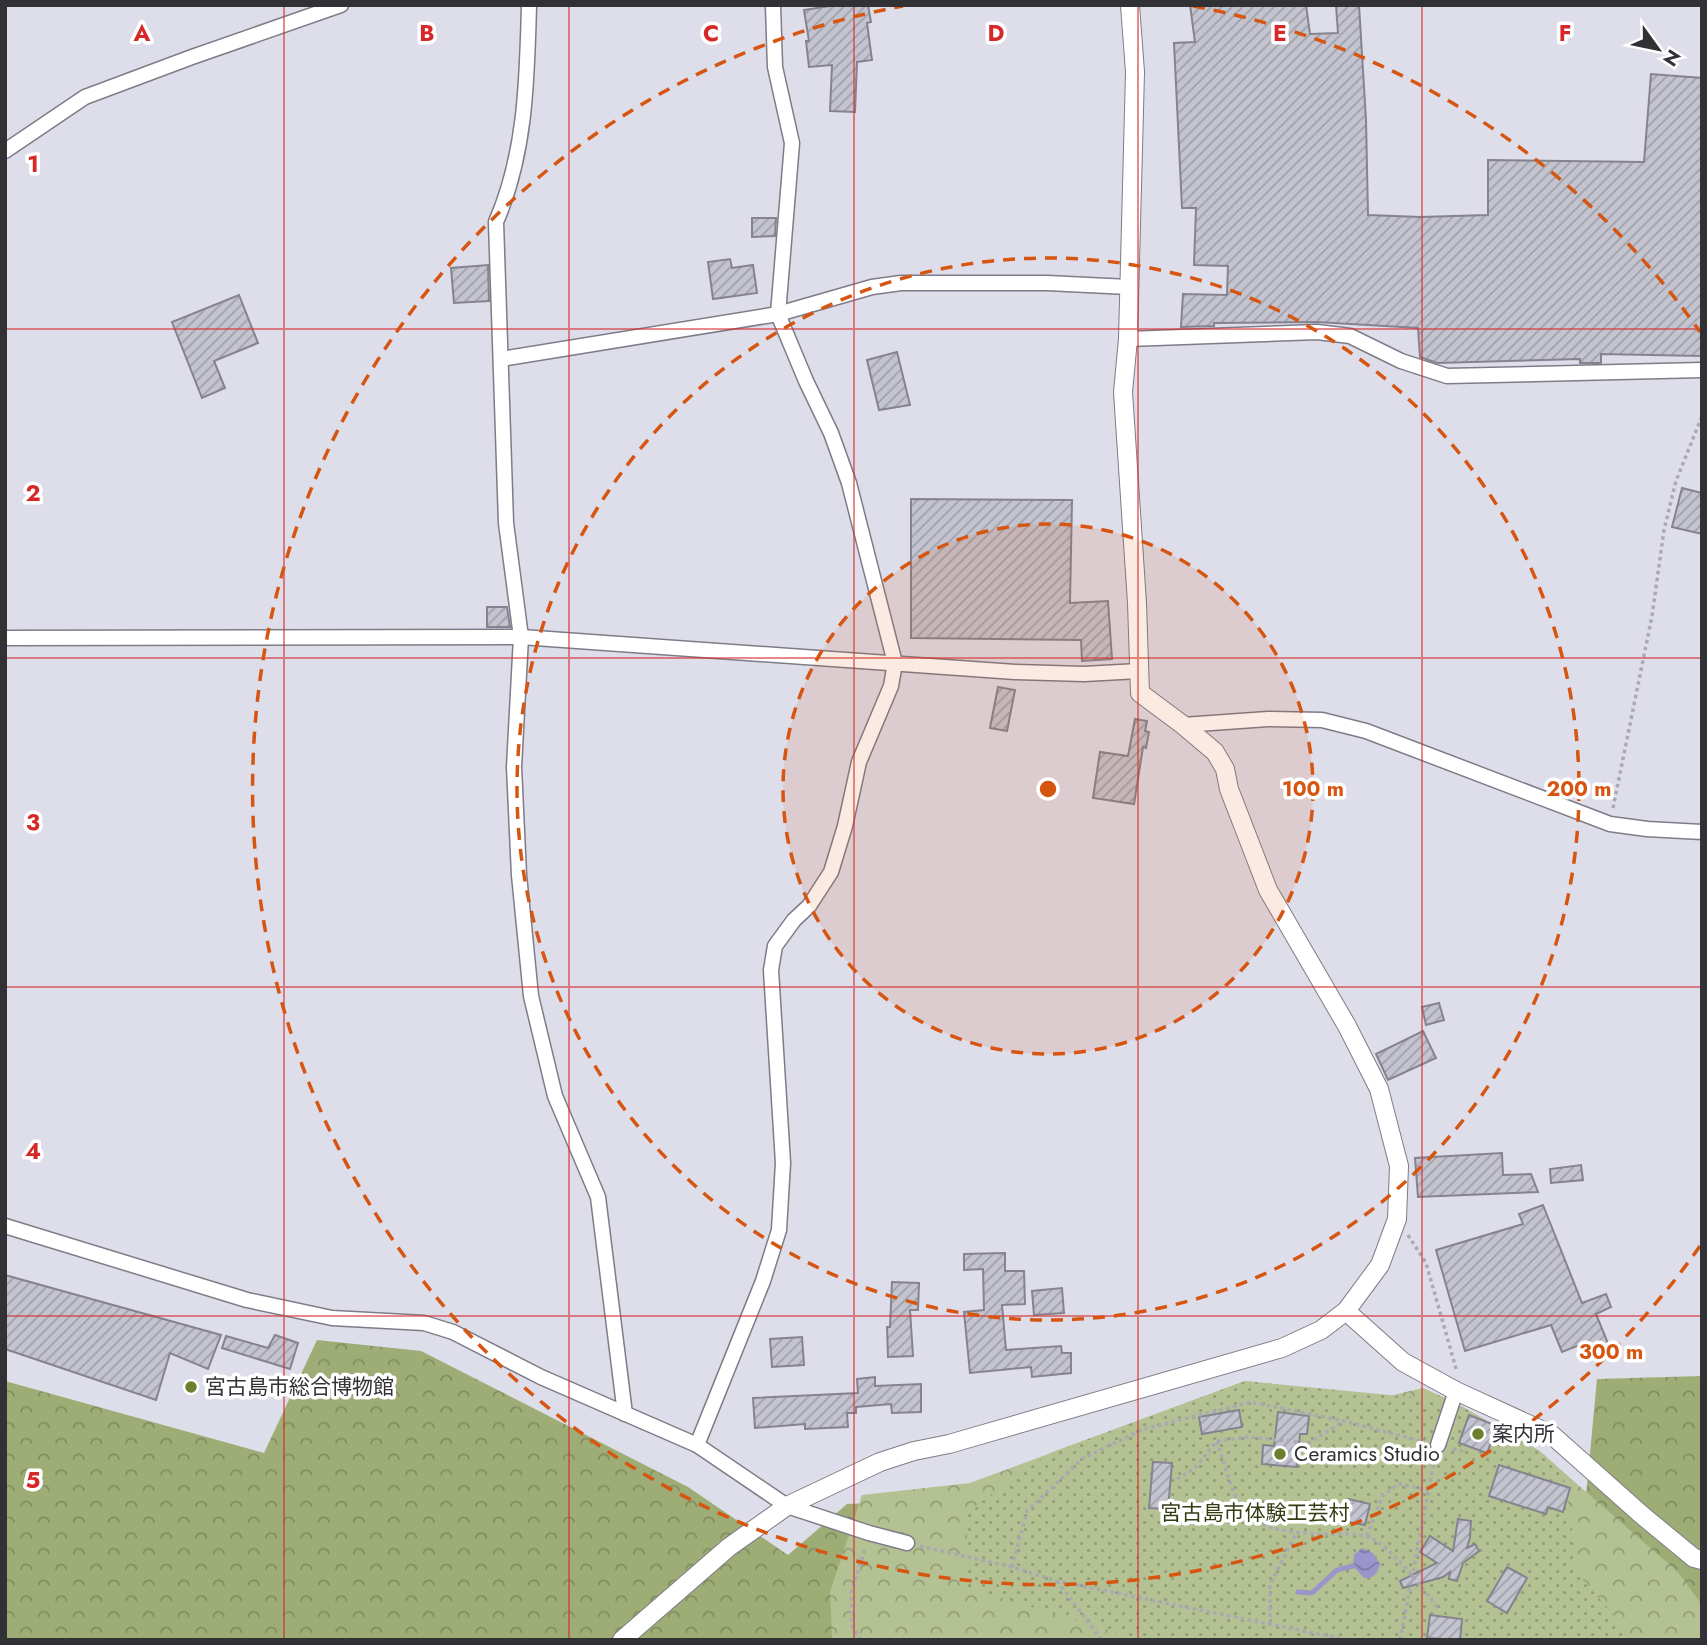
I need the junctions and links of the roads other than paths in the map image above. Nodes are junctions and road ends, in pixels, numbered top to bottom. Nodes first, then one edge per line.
1 (341, 5) edge
2 (529, 5) edge
3 (773, 5) edge
4 (1130, 5) edge
5 (5, 151) edge
6 (1129, 288) junction
7 (778, 314) junction
8 (1128, 339) junction
9 (501, 359) junction
10 (1702, 370) edge
11 (521, 637) junction
12 (5, 638) edge
13 (895, 663) junction
14 (1139, 671) junction
15 (1183, 725) junction
16 (1702, 832) edge
17 (5, 1226) edge
18 (1346, 1311) junction
19 (1455, 1391) junction
20 (625, 1414) junction
21 (697, 1445) junction
22 (1438, 1445) road end
23 (787, 1506) junction
24 (907, 1543) road end
25 (1699, 1562) edge
26 (622, 1640) edge

1 - 5 street
2 - 9 street
3 - 7 street
4 - 6 street
6 - 7 street
6 - 8 street
7 - 9 street
7 - 13 street
8 - 10 street
8 - 14 street
9 - 11 street
11 - 12 street
11 - 13 street
11 - 20 street
13 - 14 street
13 - 21 street
14 - 15 street
15 - 16 street
15 - 18 street
17 - 20 street
18 - 19 street
18 - 23 street
19 - 22 street
19 - 25 street
20 - 21 street
21 - 23 street
23 - 24 street
23 - 26 street

